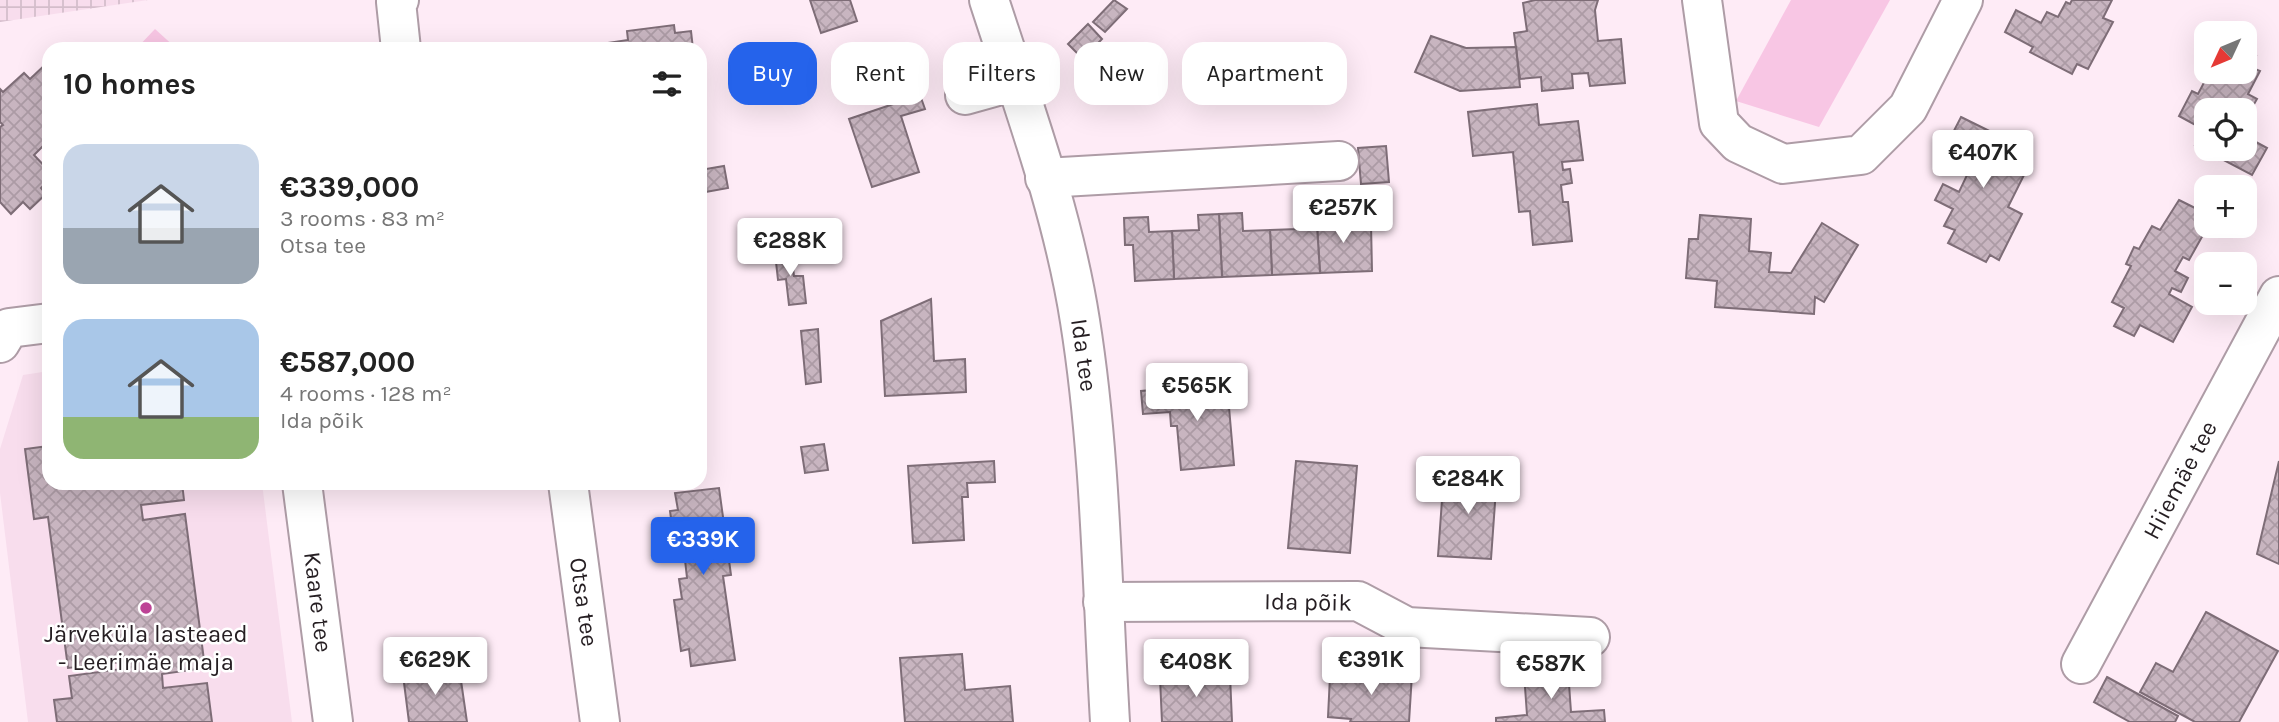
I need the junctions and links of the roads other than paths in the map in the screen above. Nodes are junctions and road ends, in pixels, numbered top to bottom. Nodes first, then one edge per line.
1 (399, 0) edge
2 (989, 0) edge
3 (1702, 0) edge
4 (1963, 0) edge
5 (400, 42) edge
6 (1002, 42) edge
7 (1022, 105) edge
8 (1339, 161) dead end
9 (1045, 178) junction
10 (2279, 296) edge
11 (42, 324) edge
12 (0, 343) edge
13 (303, 490) edge
14 (569, 490) edge
15 (1103, 602) junction
16 (1590, 637) dead end
17 (2081, 664) dead end
18 (333, 722) edge
19 (600, 722) edge
20 (1110, 722) edge

1 - 5 street
2 - 6 street, Ida tee
3 - 4 street
7 - 9 street, Ida tee
8 - 9 street
9 - 15 street, Ida tee
10 - 17 street, Hiiemäe tee
11 - 12 street
13 - 18 street, Kaare tee
14 - 19 street, Otsa tee
15 - 16 street, Ida põik
15 - 20 street, Ida tee

